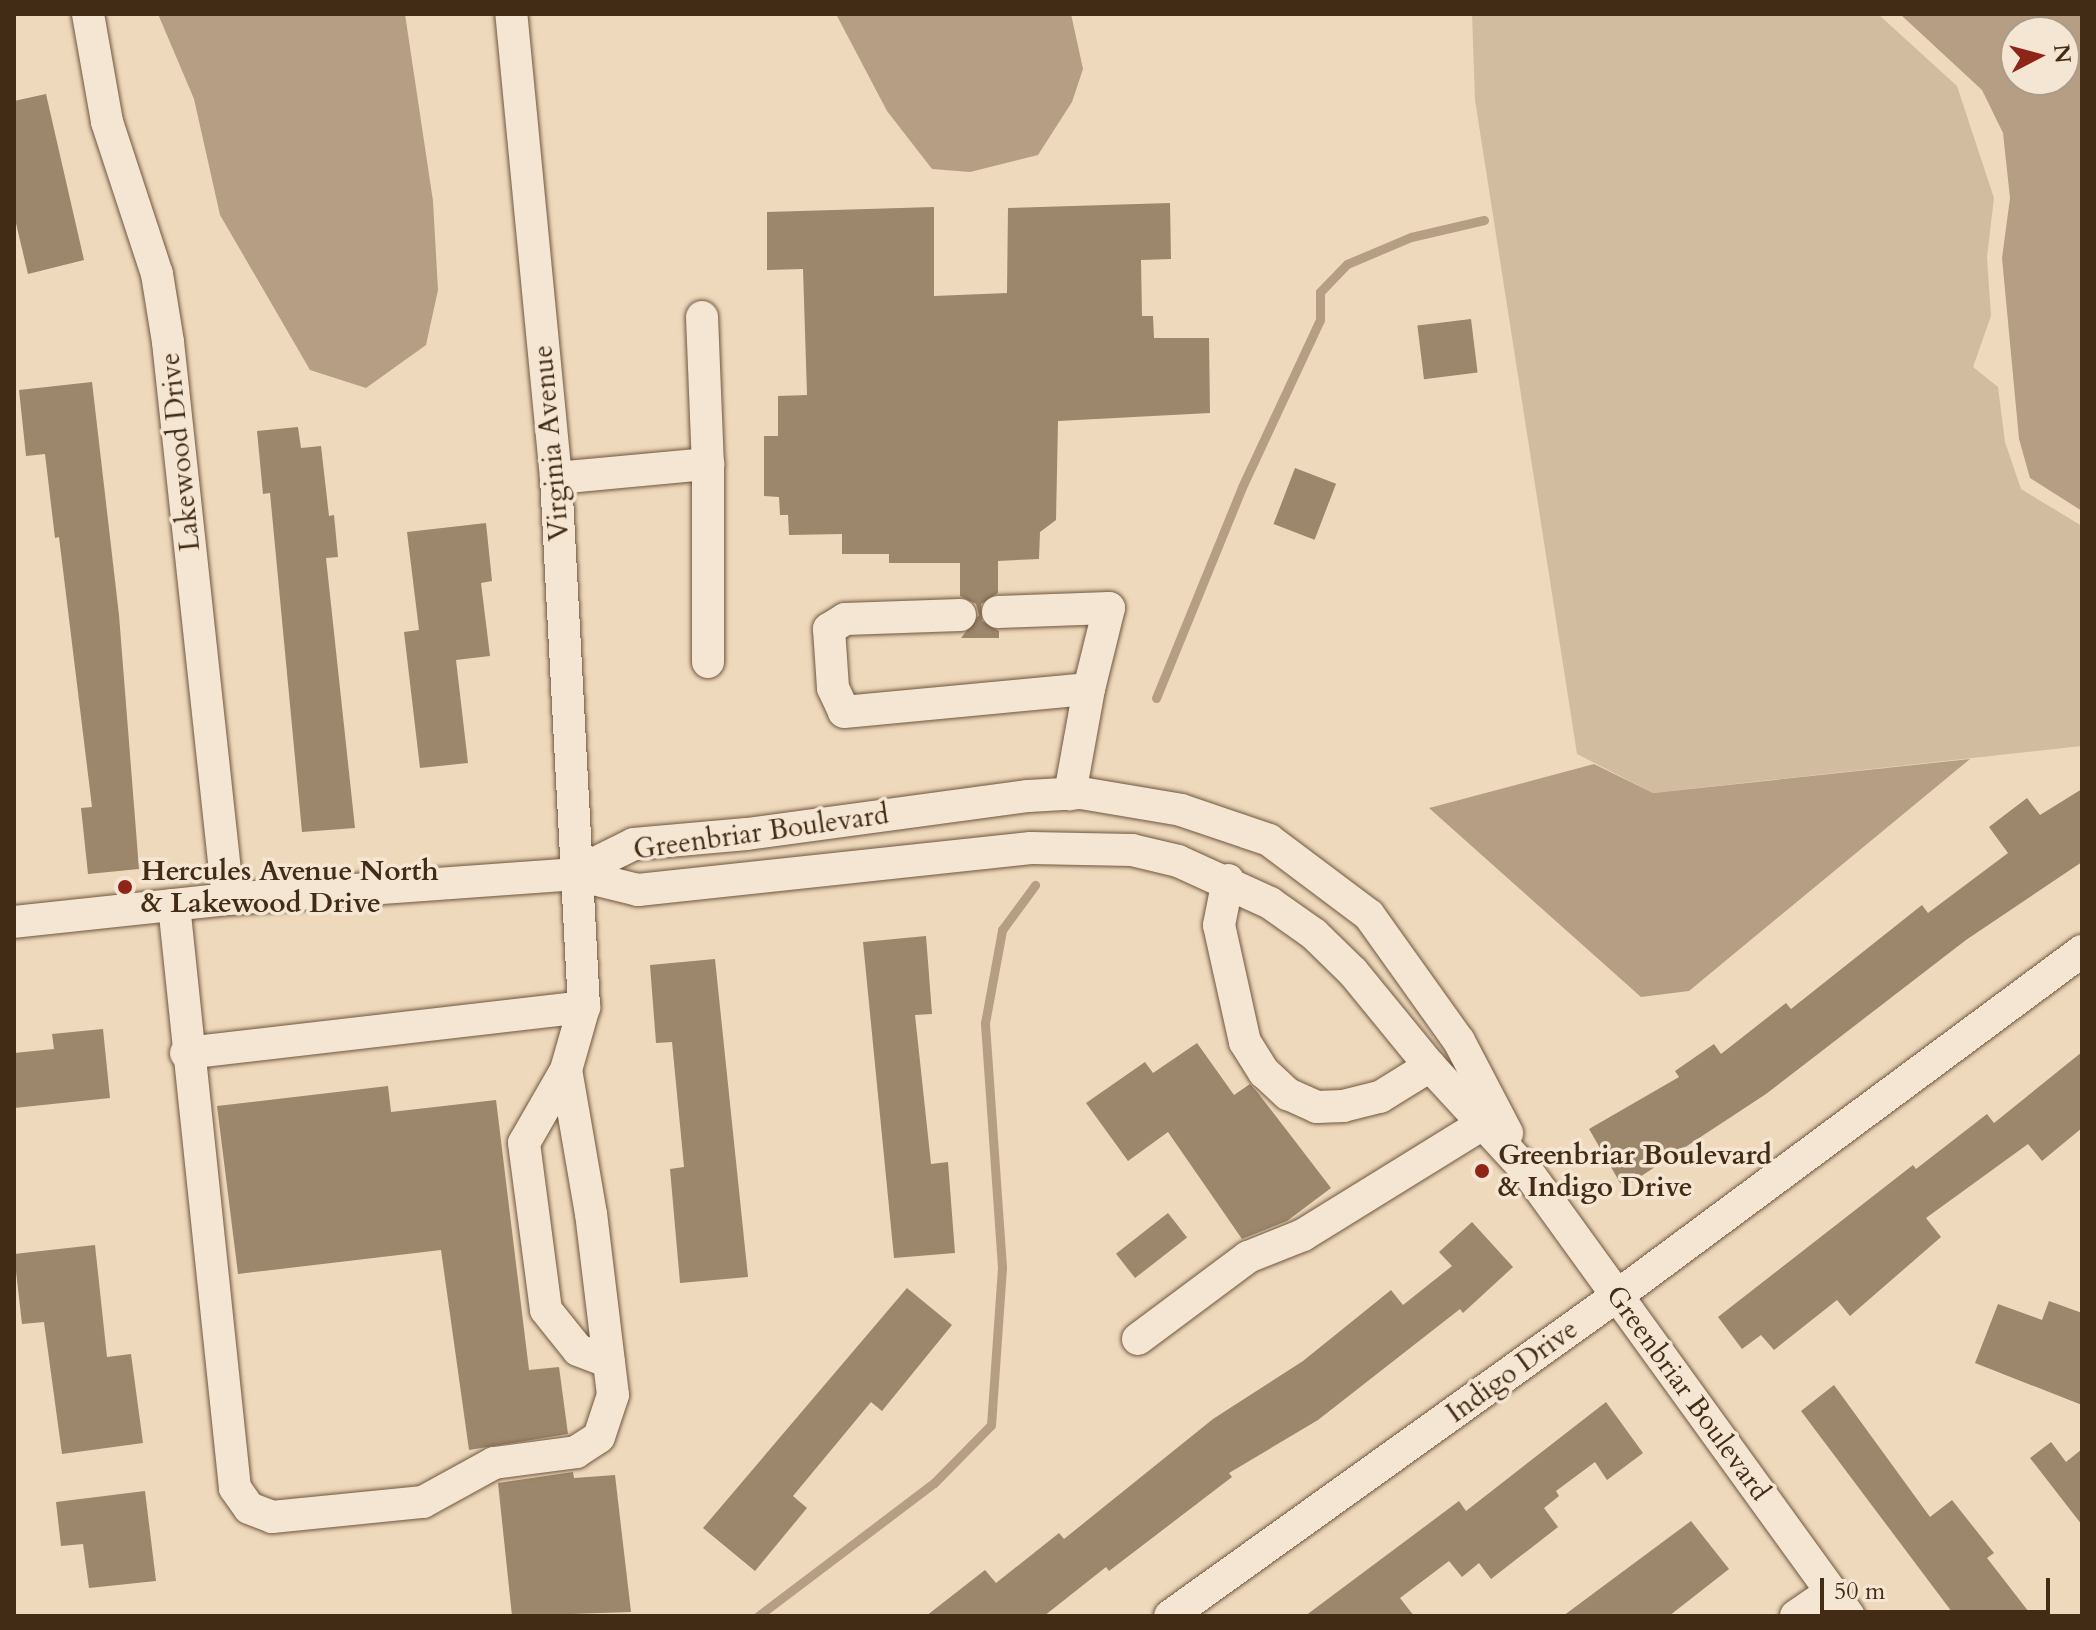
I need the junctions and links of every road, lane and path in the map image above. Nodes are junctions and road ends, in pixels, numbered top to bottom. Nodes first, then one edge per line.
1 (88, 14) edge
2 (511, 14) edge
3 (702, 317) dead end
4 (708, 464) junction
5 (556, 478) junction
6 (998, 612) dead end
7 (960, 615) dead end
8 (708, 662) dead end
9 (1089, 689) junction
10 (1070, 794) junction
11 (573, 874) junction
12 (1228, 880) junction
13 (228, 899) junction
14 (174, 905) junction
15 (14, 922) edge
16 (2082, 951) edge
17 (584, 1007) junction
18 (186, 1053) junction
19 (1430, 1066) junction
20 (566, 1070) junction
21 (1483, 1124) junction
22 (1527, 1171) junction
23 (1618, 1295) junction
24 (1138, 1339) dead end
25 (609, 1362) junction
26 (1840, 1604) edge
27 (1170, 1616) edge
28 (1796, 1616) edge

1 - 13 street, Lakewood Drive
2 - 5 street, Virginia Avenue
3 - 4 street
4 - 5 street
4 - 8 street
5 - 11 street, Virginia Avenue
6 - 9 street
7 - 9 street
9 - 10 street
10 - 11 street, Greenbriar Boulevard
10 - 22 street, Greenbriar Boulevard
11 - 12 street, Greenbriar Boulevard
11 - 13 street
11 - 17 street, Virginia Avenue
12 - 19 street, Greenbriar Boulevard
12 - 19 street
13 - 14 street
14 - 15 street
14 - 18 street
16 - 23 street, Indigo Drive
17 - 18 street
17 - 20 street
18 - 25 street
19 - 21 street, Greenbriar Boulevard
20 - 25 street
20 - 25 street
21 - 22 street, Greenbriar Boulevard
21 - 24 street
22 - 23 street, Greenbriar Boulevard
23 - 26 street, Greenbriar Boulevard
23 - 27 street, Indigo Drive
26 - 28 street

